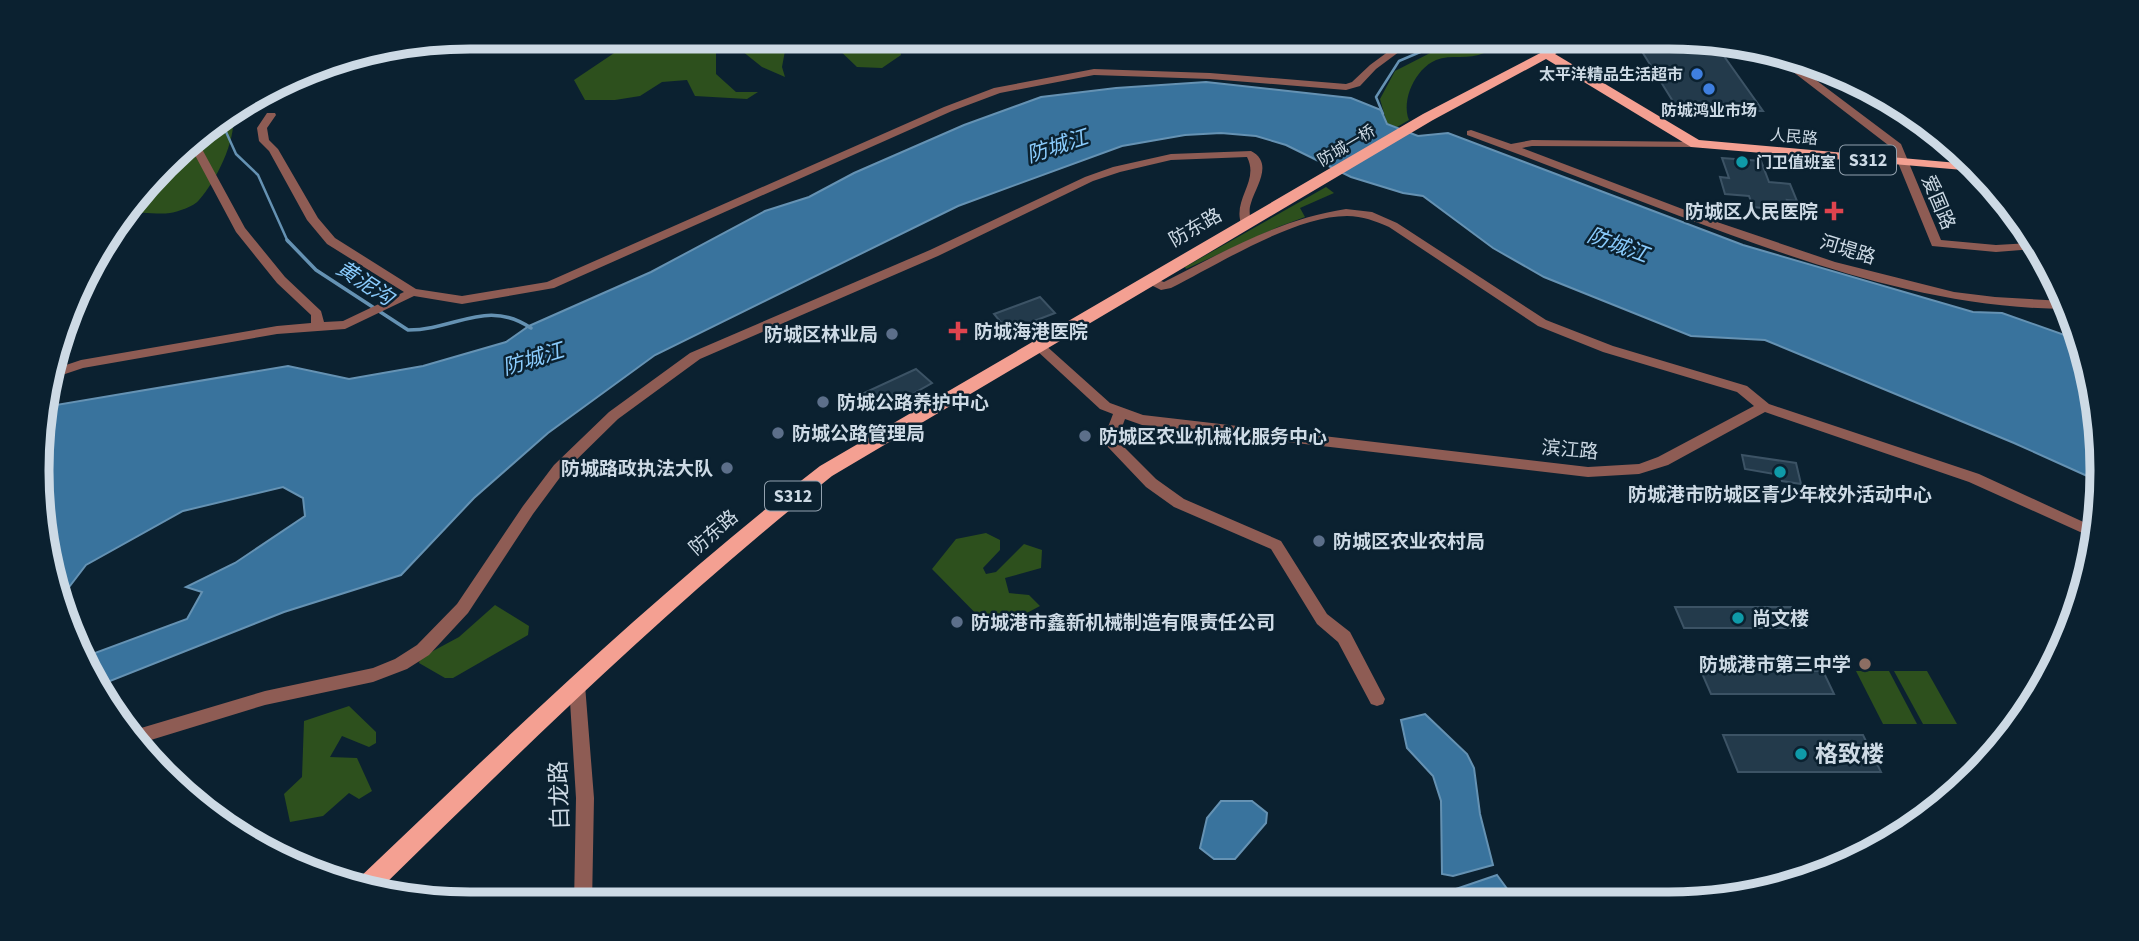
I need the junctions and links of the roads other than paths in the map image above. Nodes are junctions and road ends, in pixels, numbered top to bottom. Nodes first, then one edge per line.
1 (1398, 49) edge
2 (1556, 49) edge
3 (1546, 54) junction
4 (1793, 68) edge
5 (271, 115) dead end
6 (1471, 133) dead end
7 (1696, 144) junction
8 (1511, 147) junction
9 (197, 150) edge
10 (1904, 163) junction
11 (1961, 167) edge
12 (1290, 199) joint
13 (1246, 224) junction
14 (2026, 247) edge
15 (1149, 281) junction
16 (413, 292) junction
17 (2056, 305) edge
18 (318, 327) junction
19 (1039, 346) junction
20 (61, 372) edge
21 (1764, 407) junction
22 (1120, 414) junction
23 (2086, 529) edge
24 (577, 685) junction
25 (1377, 699) dead end
26 (143, 735) edge
27 (373, 881) edge
28 (583, 892) edge

1 - 16 street
2 - 3 main road
3 - 7 main road, 人民路 / S312
3 - 12 main road, 防城一桥 / S312
4 - 10 street
5 - 16 street
6 - 8 street, 河堤路
7 - 8 street, 人民路
7 - 10 main road, 人民路 / S312
8 - 17 street, 河堤路
9 - 18 street
10 - 11 main road, 人民路 / S312
10 - 14 street, 爱国路
12 - 13 main road, 防东路 / S312
13 - 15 main road, 防东路 / S312
13 - 26 street
15 - 19 main road, 防东路 / S312
15 - 21 street
16 - 18 street
18 - 20 street
19 - 22 street, 滨江路
19 - 24 main road, 防东路 / S312
21 - 22 street, 滨江路
21 - 23 street
22 - 25 street
24 - 27 main road, 防东路 / S312
24 - 28 street, 白龙路

